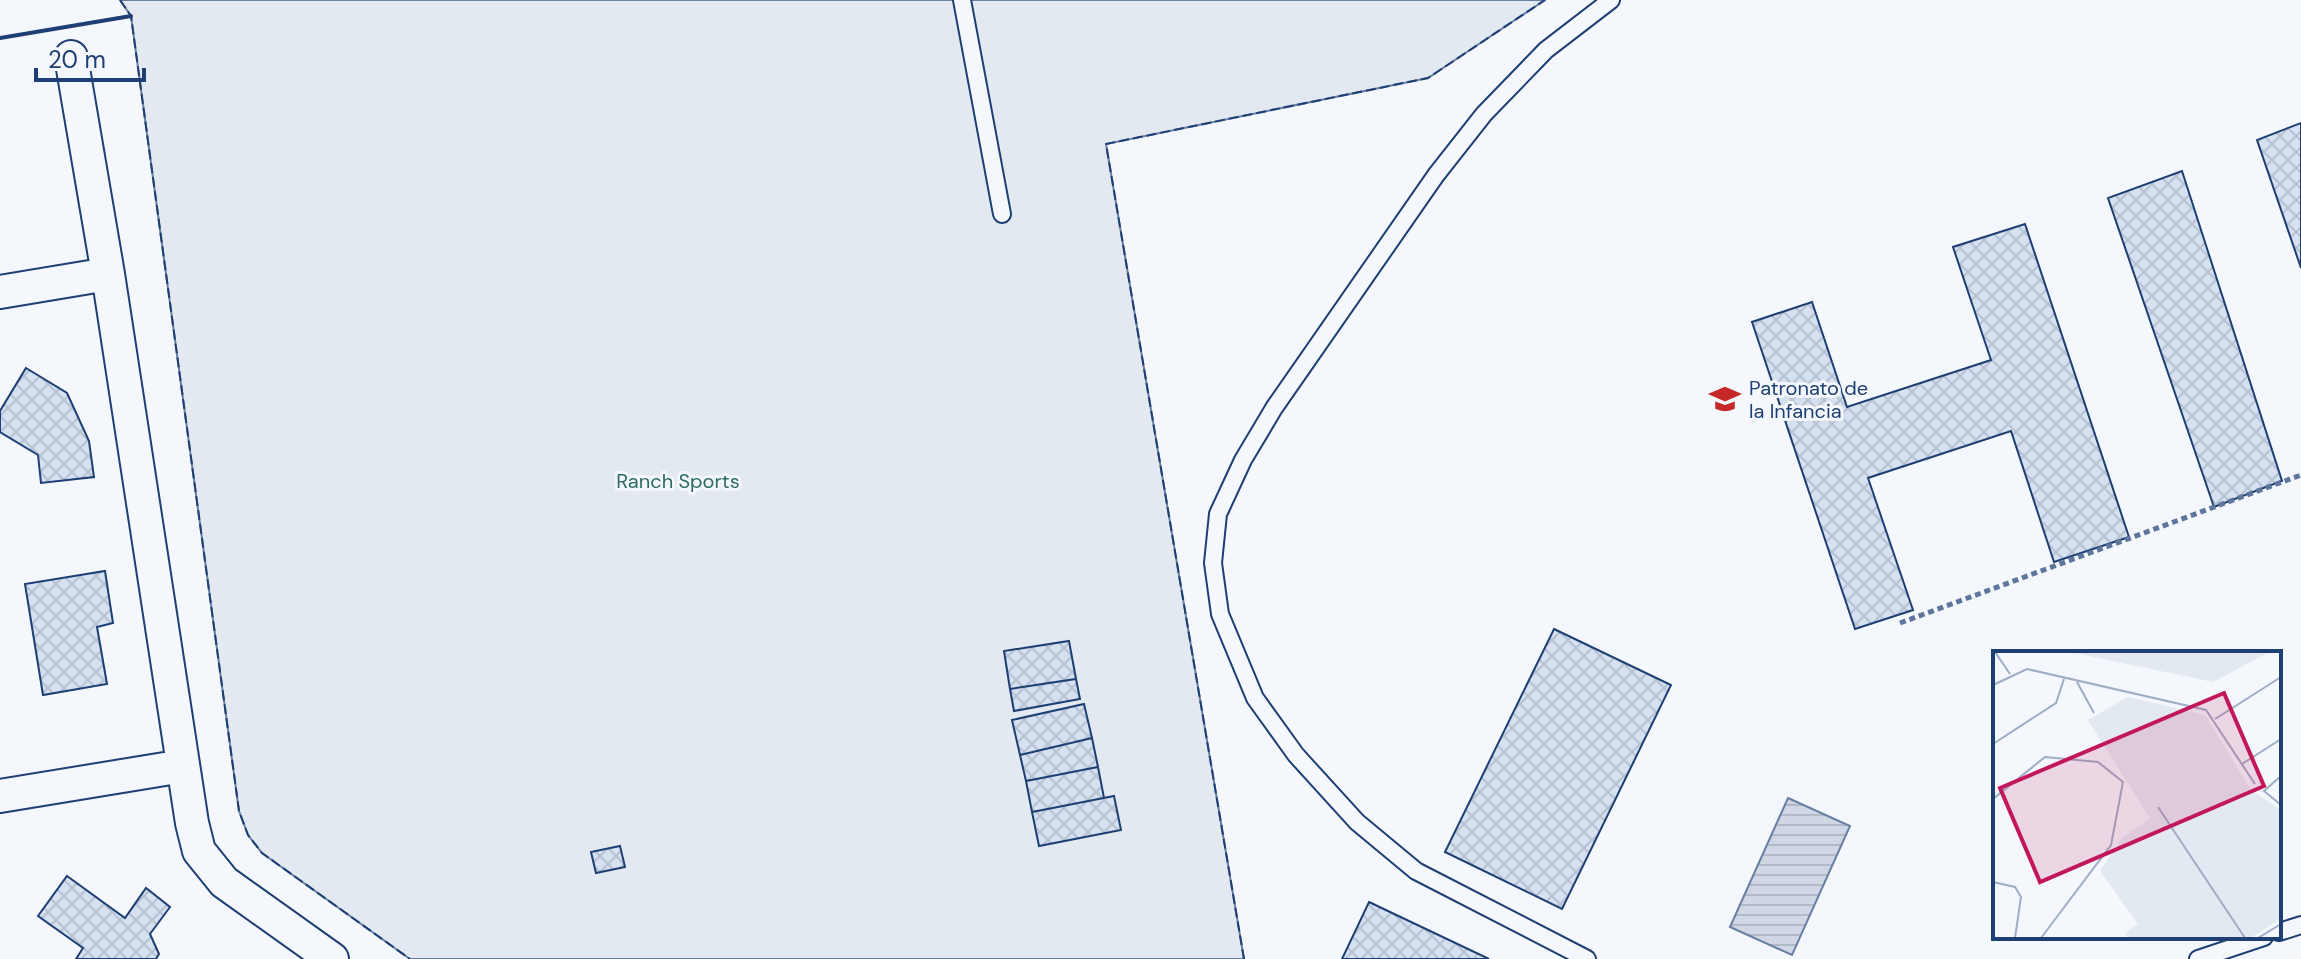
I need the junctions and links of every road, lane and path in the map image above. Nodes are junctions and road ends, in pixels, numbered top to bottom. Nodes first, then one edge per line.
1 (962, 0) edge
2 (1611, 0) edge
3 (71, 57) dead end
4 (1002, 214) dead end
5 (108, 274) junction
6 (0, 292) edge
7 (2301, 475) edge
8 (1900, 623) dead end
9 (183, 766) junction
10 (0, 796) edge
11 (2301, 925) edge
12 (2281, 931) edge
13 (2258, 939) edge
14 (332, 959) edge
15 (1587, 959) edge
16 (2198, 959) edge

1 - 4 lane
2 - 15 lane
3 - 5 street
5 - 6 street
5 - 9 street
7 - 8 path
9 - 10 street
9 - 14 street
11 - 12 lane
13 - 16 lane

